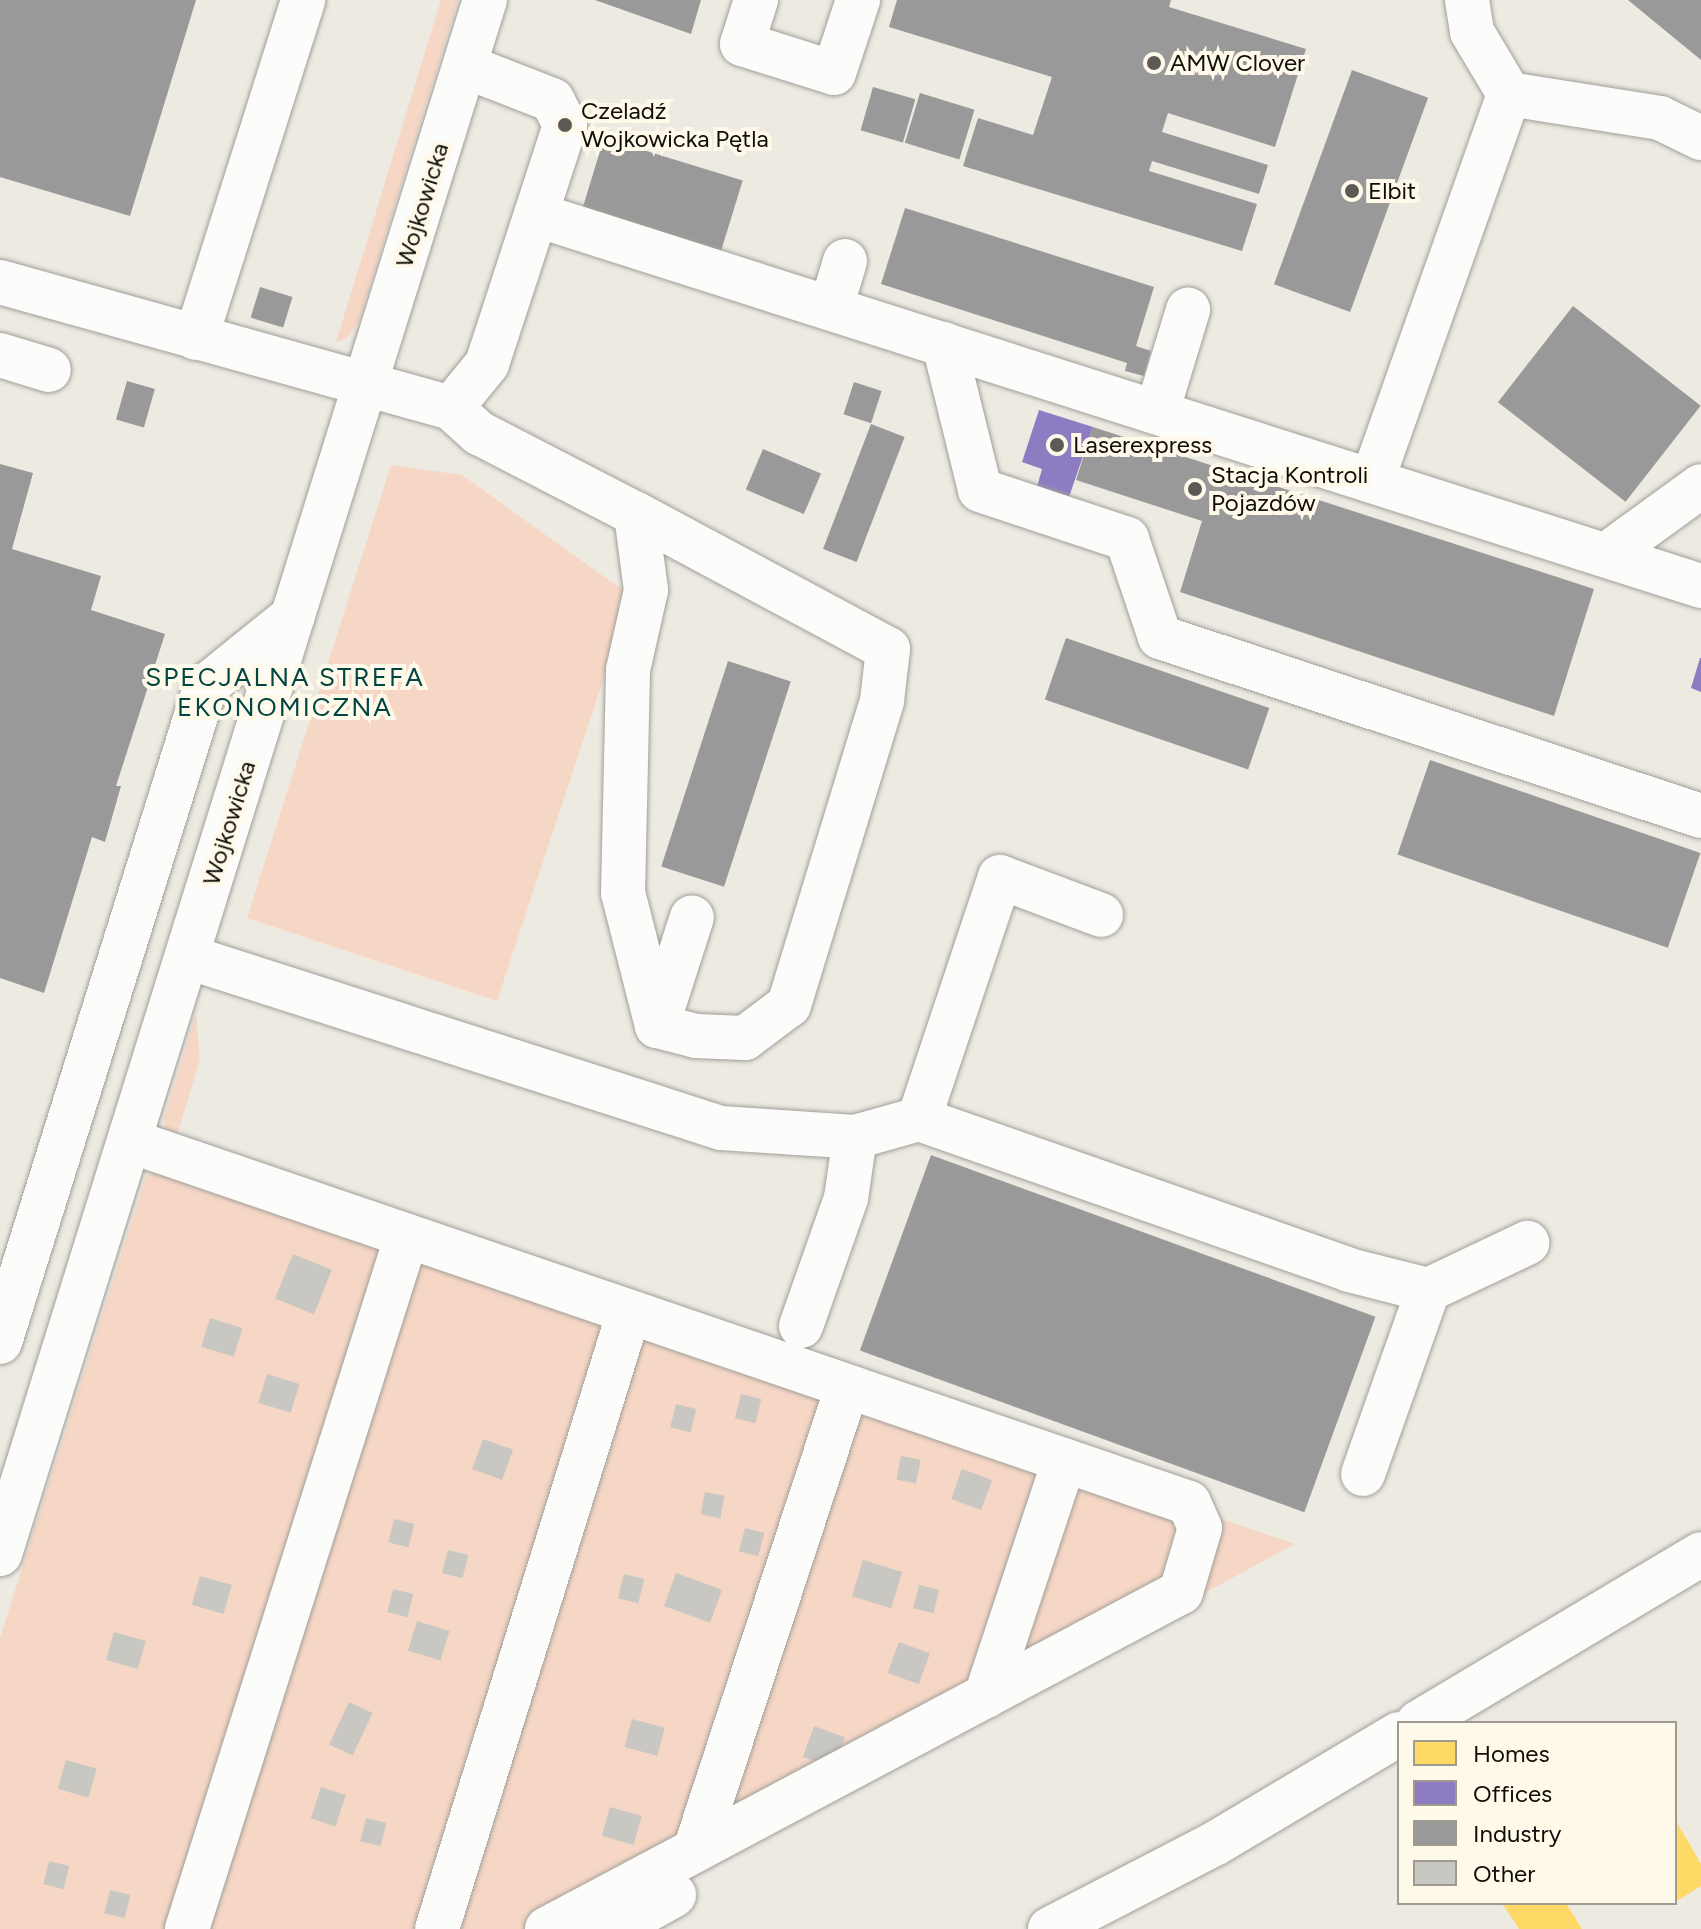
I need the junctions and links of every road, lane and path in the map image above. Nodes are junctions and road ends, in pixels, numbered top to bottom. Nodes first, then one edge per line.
1 (303, 0) edge
2 (485, 0) edge
3 (756, 0) edge
4 (858, 0) edge
5 (1467, 0) edge
6 (465, 66) junction
7 (1509, 94) junction
8 (1701, 138) edge
9 (537, 215) junction
10 (845, 261) dead end
11 (0, 282) edge
12 (831, 308) junction
13 (1188, 310) dead end
14 (196, 338) junction
15 (944, 344) junction
16 (0, 355) edge
17 (49, 370) dead end
18 (367, 385) junction
19 (451, 408) junction
20 (1157, 412) junction
21 (1372, 481) junction
22 (1701, 486) edge
23 (636, 514) junction
24 (1606, 555) junction
25 (1701, 586) edge
26 (293, 616) junction
27 (1701, 816) edge
28 (1101, 915) dead end
29 (692, 917) dead end
30 (188, 957) junction
31 (657, 1026) junction
32 (919, 1119) junction
33 (855, 1137) junction
34 (130, 1141) junction
35 (406, 1238) junction
36 (1527, 1243) dead end
37 (1428, 1290) junction
38 (629, 1312) junction
39 (801, 1326) dead end
40 (0, 1342) edge
41 (847, 1387) junction
42 (1064, 1461) junction
43 (1363, 1474) dead end
44 (0, 1554) edge
45 (1701, 1554) edge
46 (986, 1696) junction
47 (1421, 1721) edge
48 (1397, 1735) edge
49 (861, 1792) dead end
50 (695, 1850) junction
51 (187, 1929) edge
52 (437, 1929) edge
53 (547, 1929) edge
54 (613, 1929) edge
55 (1050, 1929) edge

1 - 14 street
2 - 6 street, Wojkowicka
3 - 4 street
5 - 7 street
6 - 9 street
6 - 18 street, Wojkowicka
7 - 8 street
7 - 21 street
9 - 12 street
9 - 19 street
10 - 12 street
11 - 14 street
12 - 15 street
13 - 20 street
14 - 18 street
15 - 20 street
15 - 27 street
16 - 17 street
18 - 19 street
18 - 26 street, Wojkowicka
19 - 23 street
20 - 21 street
21 - 24 street
22 - 24 street
23 - 31 street
23 - 31 street
24 - 25 street
26 - 30 street, Wojkowicka
26 - 40 street
28 - 32 street
29 - 31 street
30 - 33 street
30 - 34 street, Wojkowicka
32 - 33 street
32 - 37 street
33 - 39 street
34 - 35 street
34 - 44 street, Wojkowicka
35 - 38 street
35 - 51 street
36 - 37 street
37 - 43 street
38 - 41 street
38 - 52 street
41 - 42 street
41 - 50 street
42 - 46 street
42 - 46 street
45 - 47 street
46 - 50 street
48 - 55 street
49 - 54 street
50 - 53 street

